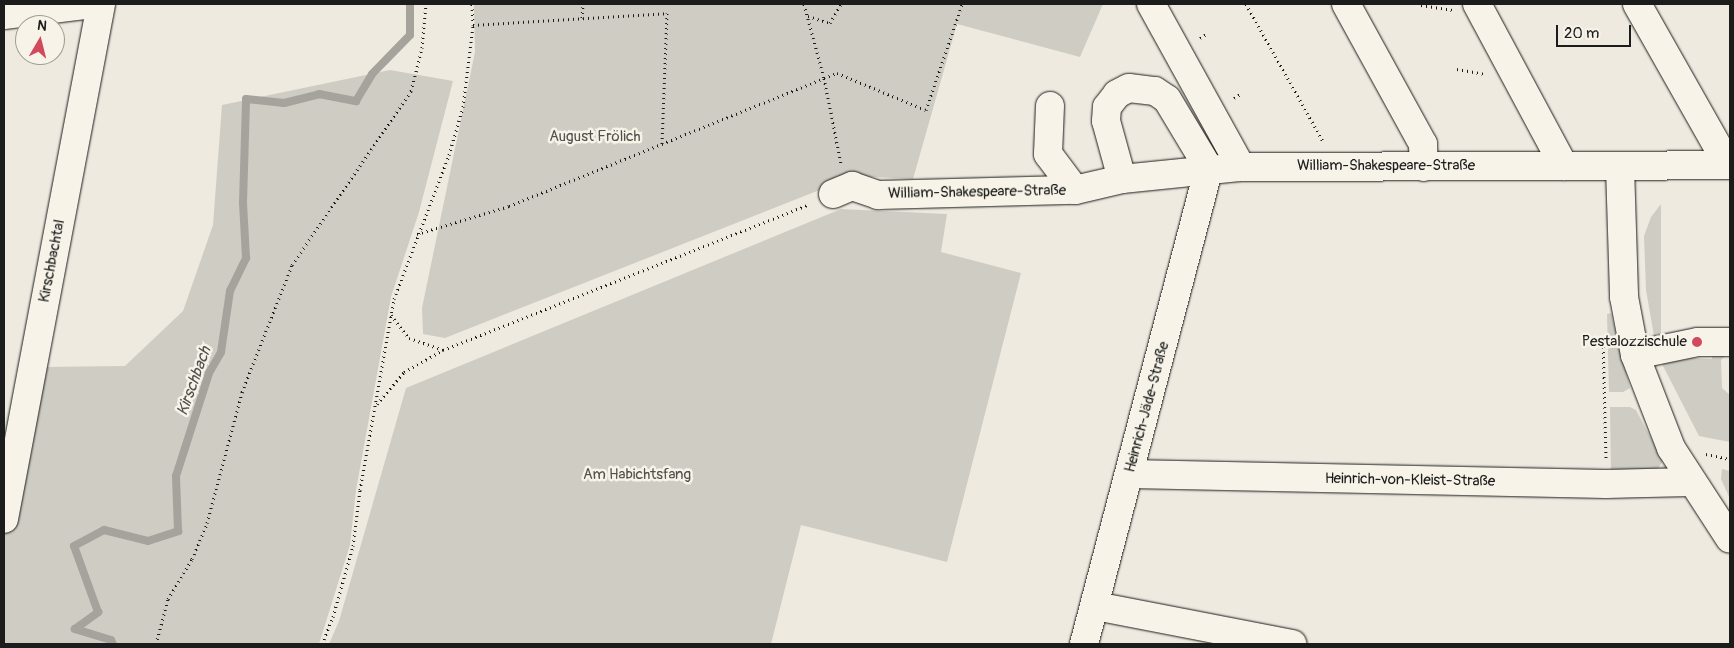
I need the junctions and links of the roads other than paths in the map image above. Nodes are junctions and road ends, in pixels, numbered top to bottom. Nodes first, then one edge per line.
1 (92, 4) edge
2 (101, 4) edge
3 (1151, 4) edge
4 (1346, 4) edge
5 (1477, 4) edge
6 (1637, 4) edge
7 (4, 15) edge
8 (1050, 106) dead end
9 (1729, 165) edge
10 (1564, 166) junction
11 (1241, 167) junction
12 (1424, 167) junction
13 (1620, 167) junction
14 (1209, 169) junction
15 (1122, 180) junction
16 (843, 190) road end
17 (1075, 190) junction
18 (1730, 342) edge
19 (1635, 355) junction
20 (1130, 474) junction
21 (1691, 482) junction
22 (4, 519) edge
23 (1730, 539) edge
24 (1095, 606) junction
25 (1084, 644) edge
26 (1292, 644) edge

1 - 7 street
2 - 22 street, Kirschbachtal
3 - 11 street
4 - 12 street
5 - 10 street
6 - 9 street
8 - 17 street
9 - 13 street, William-Shakespeare-Straße
10 - 12 street, William-Shakespeare-Straße
10 - 13 street, William-Shakespeare-Straße
11 - 12 street, William-Shakespeare-Straße
11 - 14 street, William-Shakespeare-Straße
13 - 19 street
14 - 15 street, William-Shakespeare-Straße
14 - 15 street
14 - 20 street, Heinrich-Jäde-Straße
15 - 17 street, William-Shakespeare-Straße
16 - 17 street, William-Shakespeare-Straße
18 - 19 street
19 - 21 street
20 - 21 street, Heinrich-von-Kleist-Straße
20 - 24 street, Heinrich-Jäde-Straße
21 - 23 street
24 - 25 street, Heinrich-Jäde-Straße
24 - 26 street

